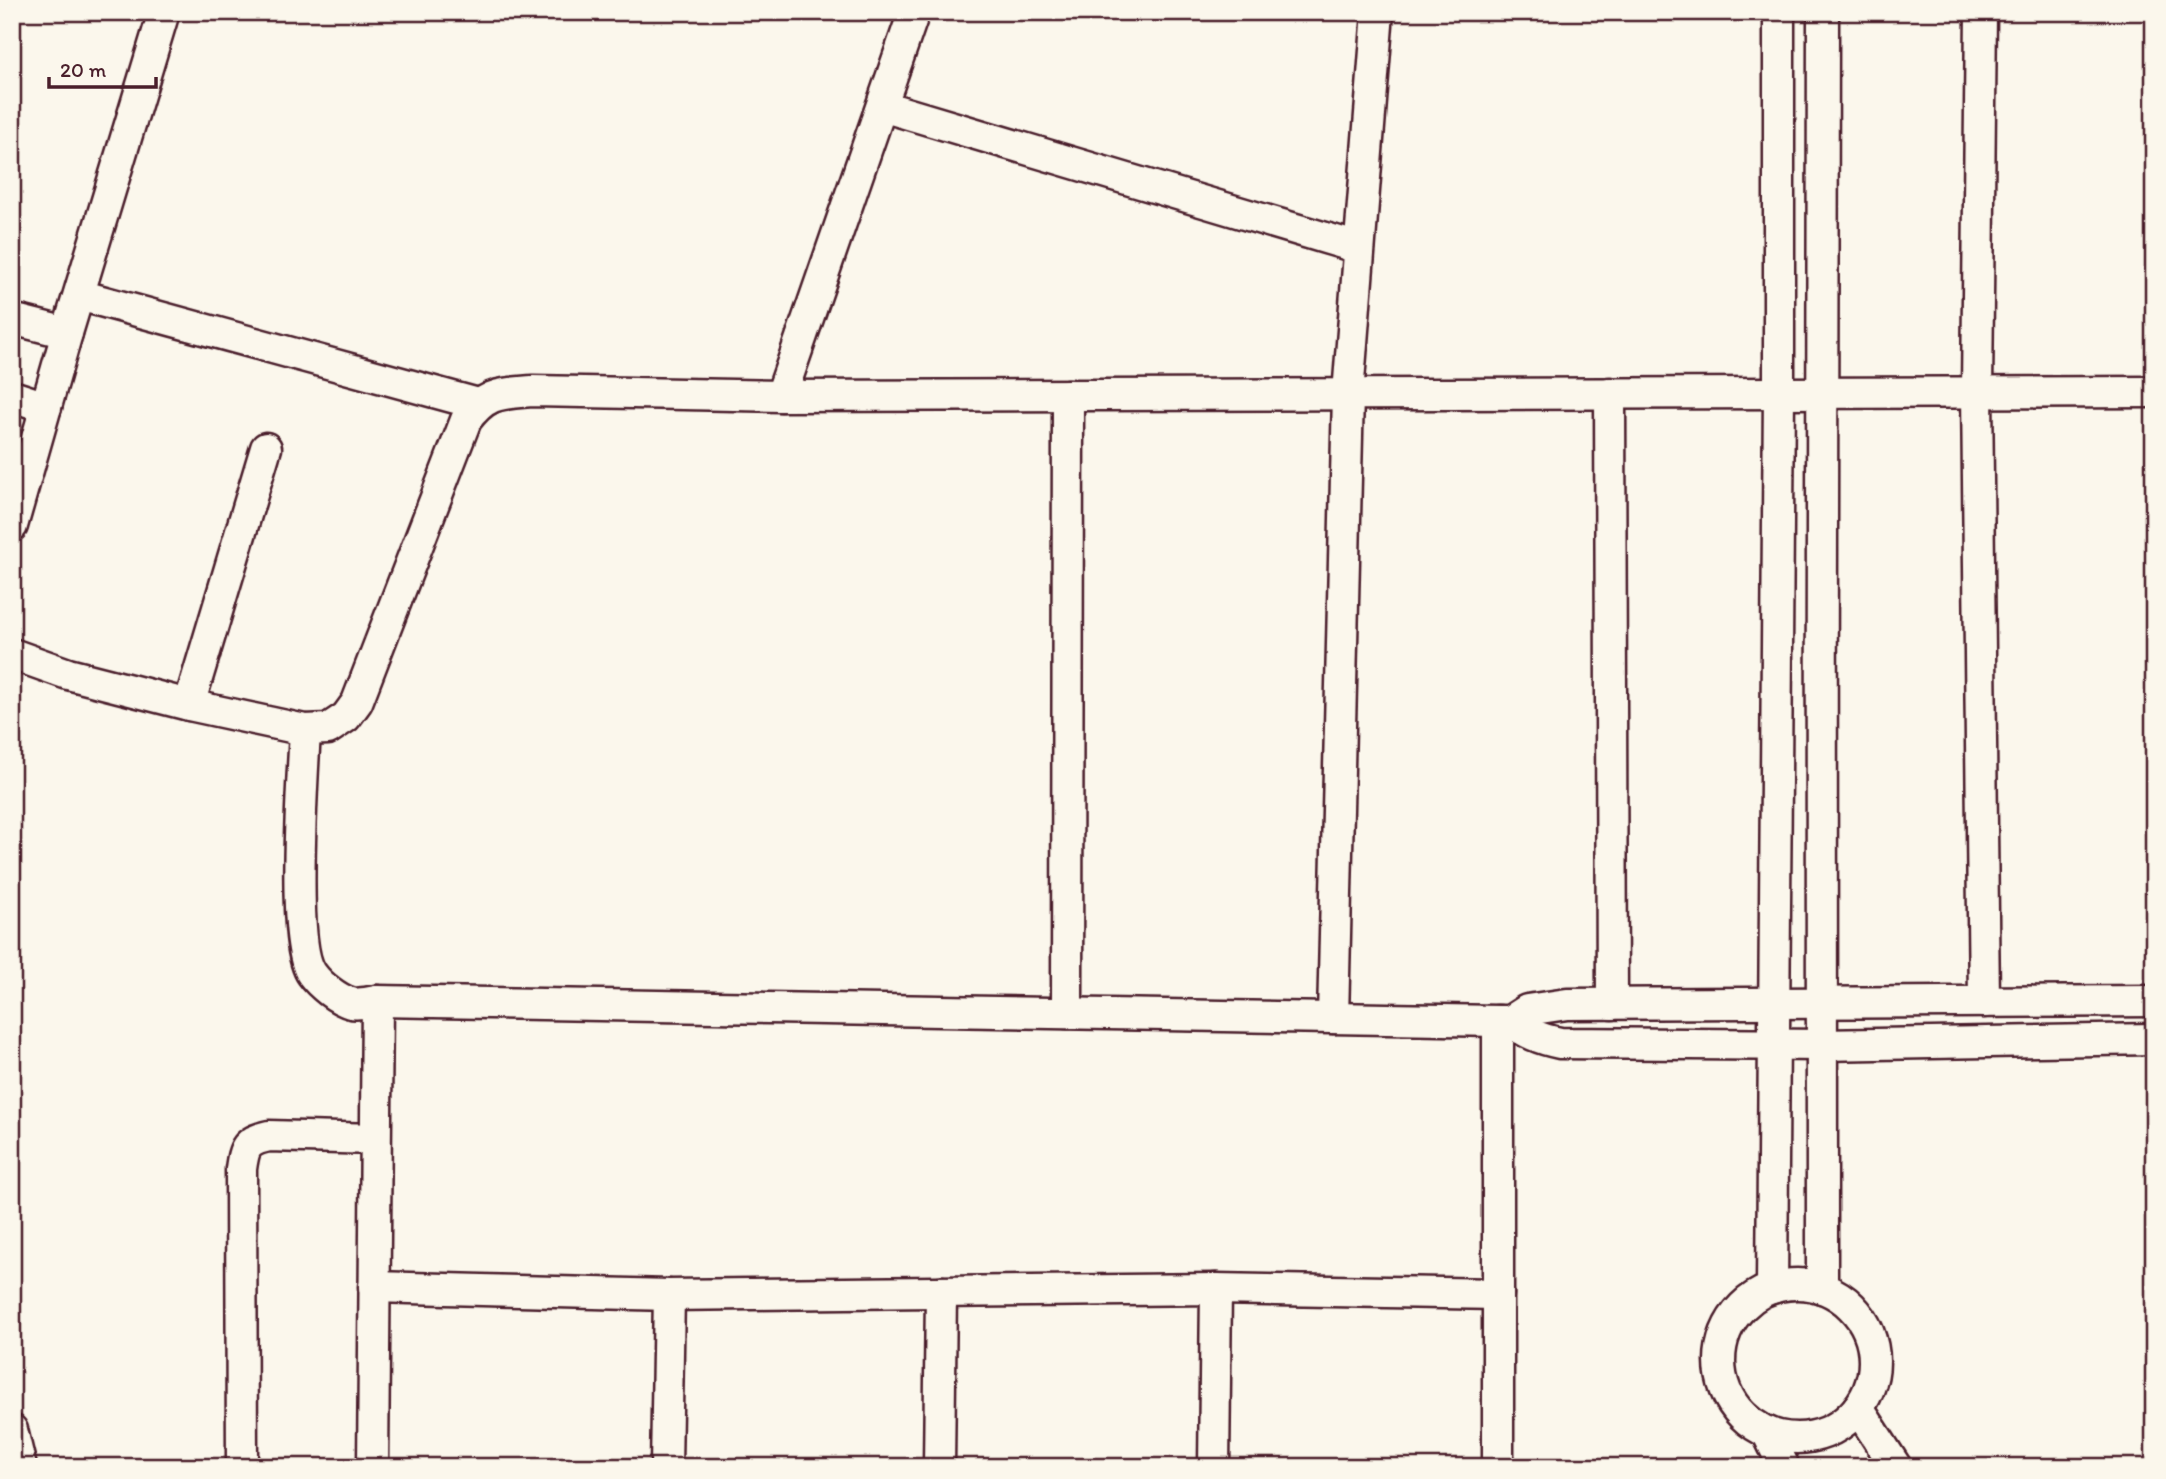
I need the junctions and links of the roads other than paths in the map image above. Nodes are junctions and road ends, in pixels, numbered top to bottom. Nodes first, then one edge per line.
1 (164, 12) edge
2 (914, 12) edge
3 (1378, 12) edge
4 (1779, 12) edge
5 (1823, 12) edge
6 (1981, 12) edge
7 (882, 106) junction
8 (1359, 248) junction
9 (79, 295) junction
10 (12, 319) edge
11 (67, 333) junction
12 (1779, 392) junction
13 (1824, 392) junction
14 (1977, 392) junction
15 (2154, 392) edge
16 (1610, 393) junction
17 (1348, 394) junction
18 (1068, 395) junction
19 (12, 396) edge
20 (781, 396) junction
21 (478, 404) junction
22 (46, 407) junction
23 (266, 448) dead end
24 (12, 526) edge
25 (12, 654) edge
26 (189, 705) junction
27 (304, 730) junction
28 (377, 1001) junction
29 (2154, 1001) edge
30 (1775, 1002) junction
31 (1984, 1002) junction
32 (1821, 1003) junction
33 (1612, 1004) junction
34 (1067, 1013) junction
35 (1333, 1018) junction
36 (1504, 1021) junction
37 (2154, 1039) edge
38 (1774, 1045) junction
39 (1821, 1045) junction
40 (375, 1139) junction
41 (374, 1287) junction
42 (1772, 1288) junction
43 (1822, 1288) junction
44 (1216, 1289) junction
45 (941, 1292) junction
46 (1498, 1294) junction
47 (669, 1296) junction
48 (1858, 1408) junction
49 (12, 1430) edge
50 (1767, 1432) junction
51 (21, 1467) edge
52 (242, 1467) edge
53 (373, 1467) edge
54 (666, 1467) edge
55 (939, 1467) edge
56 (1214, 1467) edge
57 (1498, 1467) edge
58 (1784, 1467) edge
59 (1896, 1467) edge

1 - 9 street
2 - 7 street
3 - 8 street
4 - 12 street
5 - 13 street
6 - 14 street
7 - 8 street
7 - 20 street
8 - 17 street
9 - 11 street
9 - 21 street
10 - 11 street
11 - 22 street
12 - 13 street
12 - 16 street
12 - 30 street
13 - 14 street
13 - 32 street
14 - 15 street
14 - 31 street
16 - 17 street
16 - 33 street
17 - 18 street
17 - 35 street
18 - 20 street
18 - 34 street
19 - 22 street
20 - 21 street
21 - 27 street
22 - 24 street
23 - 26 street
25 - 26 street
26 - 27 street
27 - 28 street
28 - 34 street
28 - 40 street
29 - 31 street
30 - 32 street
30 - 33 street
30 - 38 street
31 - 32 street
32 - 39 street
33 - 36 street
34 - 35 street
35 - 36 street
36 - 38 street
36 - 46 street
37 - 39 street
38 - 39 street
38 - 42 street
39 - 43 street
40 - 41 street
40 - 52 street
41 - 47 street
41 - 53 street
42 - 43 street
42 - 50 street
43 - 48 street
44 - 45 street
44 - 46 street
44 - 56 street
45 - 47 street
45 - 55 street
46 - 57 street
47 - 54 street
48 - 50 street
48 - 59 street
49 - 51 street
50 - 58 street

